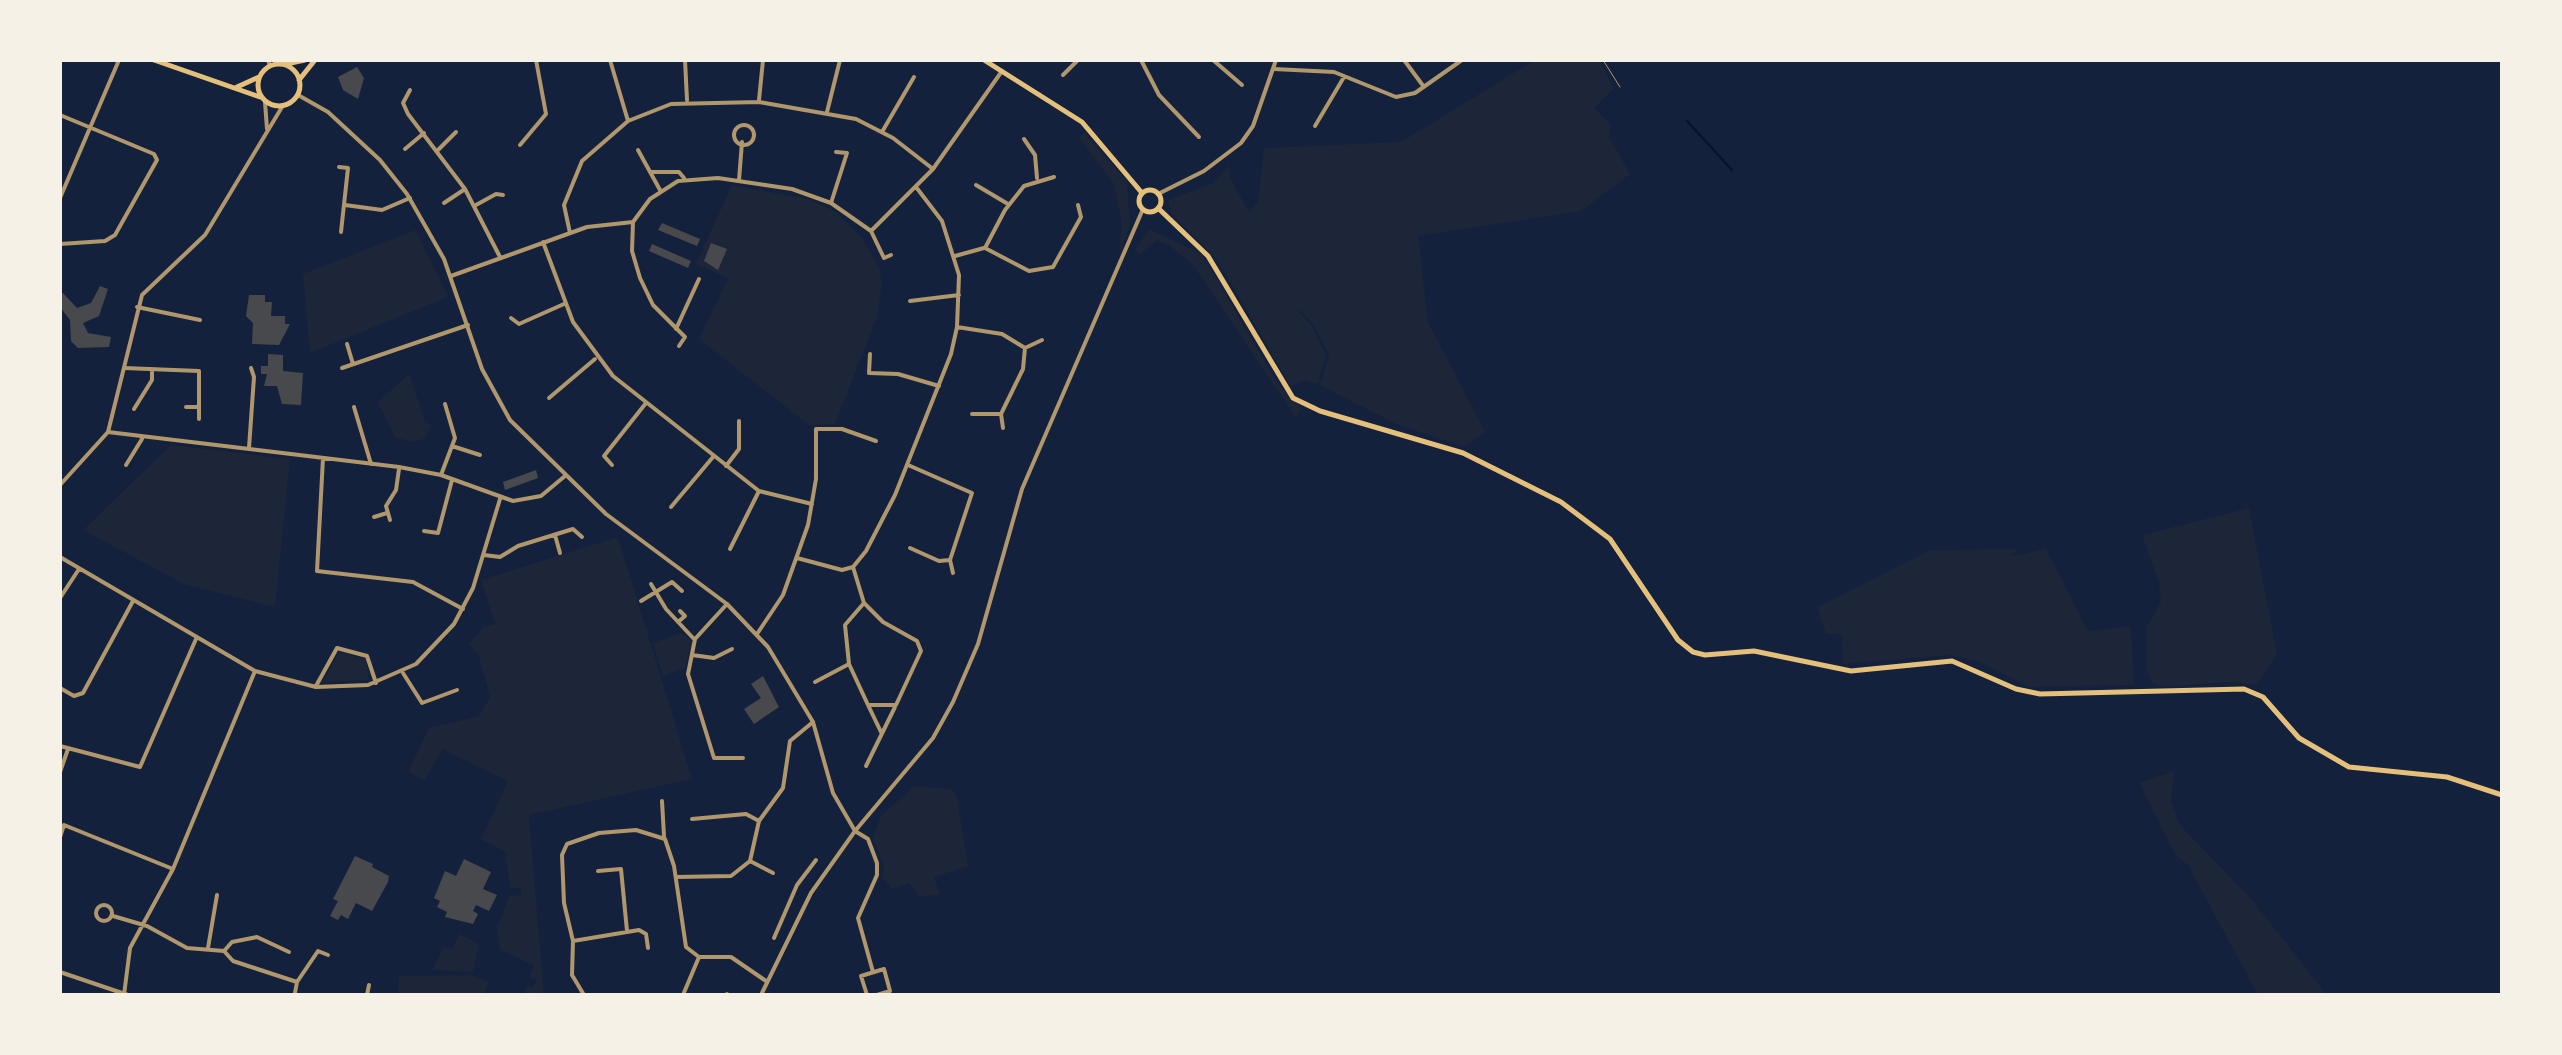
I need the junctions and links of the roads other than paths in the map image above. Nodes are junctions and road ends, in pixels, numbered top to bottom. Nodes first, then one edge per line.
1 (119, 60) edge
2 (154, 60) edge
3 (305, 60) edge
4 (315, 60) edge
5 (536, 60) edge
6 (610, 60) edge
7 (683, 60) edge
8 (763, 60) edge
9 (840, 60) edge
10 (984, 60) edge
11 (1078, 60) edge
12 (1141, 60) edge
13 (1276, 60) edge
14 (1404, 60) edge
15 (1462, 60) edge
16 (1603, 60) edge
17 (1216, 61) edge
18 (269, 63) edge
19 (283, 64) junction
20 (1273, 68) junction
21 (1002, 71) junction
22 (1063, 75) dead end
23 (259, 77) junction
24 (914, 77) dead end
25 (1344, 77) junction
26 (299, 80) junction
27 (1242, 85) dead end
28 (234, 87) junction
29 (1424, 87) junction
30 (1620, 88) dead end
31 (410, 90) dead end
32 (298, 95) junction
33 (263, 100) junction
34 (687, 102) junction
35 (759, 102) junction
36 (282, 107) junction
37 (827, 112) junction
38 (60, 114) edge
39 (628, 121) junction
40 (1315, 126) dead end
41 (90, 127) junction
42 (267, 130) junction
43 (456, 132) dead end
44 (882, 132) junction
45 (424, 133) junction
46 (1200, 137) dead end
47 (1024, 139) dead end
48 (742, 142) junction
49 (520, 145) dead end
50 (405, 149) dead end
51 (438, 150) junction
52 (638, 150) dead end
53 (836, 152) dead end
54 (847, 153) junction
55 (856, 153) dead end
56 (339, 166) dead end
57 (933, 168) junction
58 (651, 172) junction
59 (1054, 177) dead end
60 (1037, 178) junction
61 (685, 179) junction
62 (739, 180) junction
63 (976, 185) dead end
64 (916, 187) junction
65 (465, 189) junction
66 (660, 190) junction
67 (1142, 193) junction
68 (1158, 194) junction
69 (502, 195) dead end
70 (60, 198) edge
71 (410, 198) junction
72 (831, 202) junction
73 (444, 203) dead end
74 (1008, 204) junction
75 (345, 205) junction
76 (1078, 205) dead end
77 (475, 206) junction
78 (1158, 208) junction
79 (1143, 210) junction
80 (633, 222) junction
81 (871, 231) junction
82 (341, 232) dead end
83 (570, 232) junction
84 (543, 242) junction
85 (60, 244) edge
86 (985, 248) junction
87 (891, 255) dead end
88 (955, 256) junction
89 (500, 257) junction
90 (452, 276) junction
91 (699, 279) dead end
92 (960, 295) junction
93 (910, 300) dead end
94 (564, 304) junction
95 (137, 307) junction
96 (511, 318) dead end
97 (200, 320) dead end
98 (468, 325) junction
99 (958, 328) junction
100 (676, 329) junction
101 (1042, 340) dead end
102 (347, 344) dead end
103 (679, 346) dead end
104 (1024, 348) junction
105 (870, 354) dead end
106 (597, 358) junction
107 (353, 364) junction
108 (124, 368) junction
109 (251, 368) dead end
110 (342, 368) dead end
111 (152, 369) junction
112 (939, 386) junction
113 (549, 398) dead end
114 (445, 404) dead end
115 (646, 404) junction
116 (186, 406) dead end
117 (199, 407) junction
118 (354, 408) dead end
119 (134, 409) dead end
120 (972, 414) dead end
121 (1001, 414) junction
122 (200, 419) dead end
123 (740, 421) dead end
124 (1002, 428) dead end
125 (108, 432) junction
126 (142, 438) junction
127 (876, 441) dead end
128 (452, 446) junction
129 (248, 448) junction
130 (480, 456) dead end
131 (713, 457) junction
132 (324, 458) junction
133 (125, 461) dead end
134 (371, 464) junction
135 (612, 465) dead end
136 (908, 465) junction
137 (726, 466) junction
138 (399, 468) junction
139 (441, 475) junction
140 (565, 476) junction
141 (452, 480) junction
142 (60, 486) edge
143 (759, 491) junction
144 (500, 499) junction
145 (812, 504) junction
146 (671, 507) dead end
147 (387, 512) junction
148 (374, 516) dead end
149 (390, 520) dead end
150 (424, 531) dead end
151 (555, 535) junction
152 (582, 537) dead end
153 (910, 548) dead end
154 (730, 549) dead end
155 (560, 553) dead end
156 (484, 555) junction
157 (60, 557) edge
158 (797, 558) junction
159 (950, 560) junction
160 (853, 567) junction
161 (78, 569) junction
162 (953, 573) dead end
163 (651, 584) dead end
164 (682, 591) dead end
165 (656, 593) junction
166 (60, 598) edge
167 (134, 601) junction
168 (641, 601) dead end
169 (864, 603) junction
170 (727, 604) junction
171 (463, 609) junction
172 (680, 611) dead end
173 (678, 622) junction
174 (757, 634) junction
175 (196, 639) junction
176 (695, 640) junction
177 (692, 655) junction
178 (732, 658) dead end
179 (849, 664) junction
180 (255, 671) junction
181 (403, 673) junction
182 (815, 682) dead end
183 (376, 683) junction
184 (316, 687) junction
185 (60, 688) edge
186 (457, 690) dead end
187 (868, 705) junction
188 (896, 705) junction
189 (813, 722) junction
190 (882, 734) junction
191 (60, 746) edge
192 (68, 749) junction
193 (731, 751) dead end
194 (743, 758) dead end
195 (734, 760) junction
196 (866, 766) dead end
197 (60, 772) edge
198 (2502, 795) edge
199 (662, 801) dead end
200 (692, 820) dead end
201 (759, 822) junction
202 (854, 831) junction
203 (60, 838) edge
204 (664, 839) junction
205 (750, 860) junction
206 (816, 860) dead end
207 (173, 869) junction
208 (598, 872) dead end
209 (772, 873) dead end
210 (676, 877) junction
211 (798, 885) junction
212 (810, 893) junction
213 (217, 895) dead end
214 (112, 916) dead end
215 (142, 926) junction
216 (200, 928) dead end
217 (208, 930) junction
218 (627, 931) junction
219 (774, 938) dead end
220 (573, 940) junction
221 (208, 948) junction
222 (648, 948) dead end
223 (224, 952) junction
224 (288, 952) dead end
225 (328, 955) dead end
226 (699, 957) junction
227 (60, 972) edge
228 (872, 972) junction
229 (766, 981) junction
230 (297, 982) junction
231 (369, 985) dead end
232 (295, 992) dead end
233 (125, 995) edge
234 (367, 995) edge
235 (584, 995) edge
236 (683, 995) edge
237 (760, 995) edge
238 (866, 995) edge
239 (877, 995) edge

1 - 41 street
2 - 28 main road
3 - 19 main road
4 - 26 main road
5 - 49 street
6 - 39 street
7 - 34 street
8 - 35 street
9 - 37 street
10 - 21 main road
11 - 22 street
12 - 46 street
13 - 20 street
14 - 29 street
15 - 29 street
16 - 30 lane
17 - 27 street
18 - 19 main road
18 - 23 main road
19 - 26 main road
20 - 25 street
20 - 68 street
21 - 57 street
21 - 67 main road
23 - 28 main road
23 - 33 main road
24 - 44 street
25 - 29 street
25 - 40 street
26 - 32 main road
28 - 33 main road
31 - 45 street
32 - 36 main road
32 - 71 street
33 - 36 main road
33 - 42 street
34 - 35 street
34 - 39 street
35 - 37 street
36 - 42 street
37 - 44 street
38 - 41 street
39 - 83 street
41 - 70 street
41 - 85 street
42 - 95 street
43 - 51 street
44 - 57 street
45 - 50 street
45 - 51 street
47 - 60 street
48 - 48 street
48 - 62 street
51 - 65 street
52 - 58 street
53 - 54 street
54 - 55 street
54 - 72 street
56 - 75 street
57 - 64 street
58 - 61 street
58 - 66 street
59 - 60 street
60 - 74 street
61 - 62 street
61 - 66 street
62 - 72 street
63 - 74 street
64 - 81 street
64 - 88 street
65 - 73 street
65 - 77 street
66 - 80 street
67 - 68 main road
67 - 79 main road
68 - 78 main road
69 - 77 street
71 - 75 street
71 - 90 street
72 - 81 street
74 - 86 street
75 - 82 street
76 - 86 street
77 - 89 street
78 - 79 main road
78 - 198 main road
79 - 202 street
80 - 83 street
80 - 100 street
81 - 87 street
83 - 84 street
84 - 89 street
84 - 94 street
86 - 88 street
88 - 92 street
89 - 90 street
90 - 98 street
91 - 100 street
92 - 93 street
92 - 99 street
94 - 96 street
94 - 106 street
95 - 97 street
95 - 108 street
98 - 107 street
98 - 140 street
99 - 104 street
99 - 112 street
100 - 103 street
101 - 104 street
102 - 107 street
104 - 121 street
105 - 112 street
106 - 113 street
106 - 115 street
107 - 110 street
108 - 111 street
108 - 125 street
109 - 129 street
111 - 117 street
111 - 119 street
112 - 136 street
114 - 128 street
115 - 131 street
115 - 135 street
116 - 117 street
117 - 122 street
118 - 134 street
120 - 121 street
121 - 124 street
123 - 137 street
125 - 126 street
125 - 142 street
126 - 129 street
126 - 133 street
127 - 145 street
128 - 130 street
128 - 139 street
129 - 132 street
131 - 137 street
131 - 146 street
132 - 134 street
132 - 171 street
134 - 138 street
136 - 159 street
136 - 160 street
137 - 143 street
138 - 139 street
138 - 147 street
139 - 141 street
140 - 144 street
140 - 170 street
141 - 144 street
141 - 150 street
143 - 145 street
143 - 154 street
144 - 156 street
145 - 158 street
147 - 148 street
147 - 149 street
151 - 152 street
151 - 155 street
151 - 156 street
153 - 159 street
156 - 171 street
157 - 161 street
158 - 160 street
158 - 174 street
159 - 162 street
160 - 169 street
161 - 166 street
161 - 167 street
163 - 165 street
164 - 165 street
165 - 168 street
165 - 173 street
167 - 175 street
167 - 185 street
169 - 179 street
169 - 188 street
170 - 174 street
170 - 176 street
171 - 181 street
172 - 173 street
173 - 176 street
174 - 189 street
175 - 180 street
175 - 192 street
176 - 177 street
177 - 178 street
177 - 195 street
179 - 182 street
179 - 187 street
180 - 184 street
180 - 207 street
181 - 183 street
181 - 186 street
183 - 184 street
183 - 184 street
187 - 188 street
187 - 190 street
188 - 190 street
189 - 201 street
189 - 202 street
190 - 196 street
191 - 192 street
192 - 197 street
193 - 195 street
194 - 195 street
199 - 204 street
200 - 201 street
201 - 205 street
202 - 212 street
202 - 228 street
203 - 207 street
204 - 210 street
204 - 220 street
205 - 209 street
205 - 210 street
206 - 211 street
207 - 215 street
208 - 218 street
210 - 226 street
211 - 212 street
211 - 219 street
212 - 229 street
213 - 217 street
214 - 215 street
215 - 221 street
215 - 233 street
216 - 217 street
217 - 221 street
218 - 220 street
218 - 222 street
220 - 235 street
221 - 223 street
223 - 224 street
223 - 230 street
225 - 230 street
226 - 229 street
226 - 236 street
227 - 233 street
228 - 238 street
228 - 239 street
229 - 237 street
230 - 232 street
231 - 234 street

